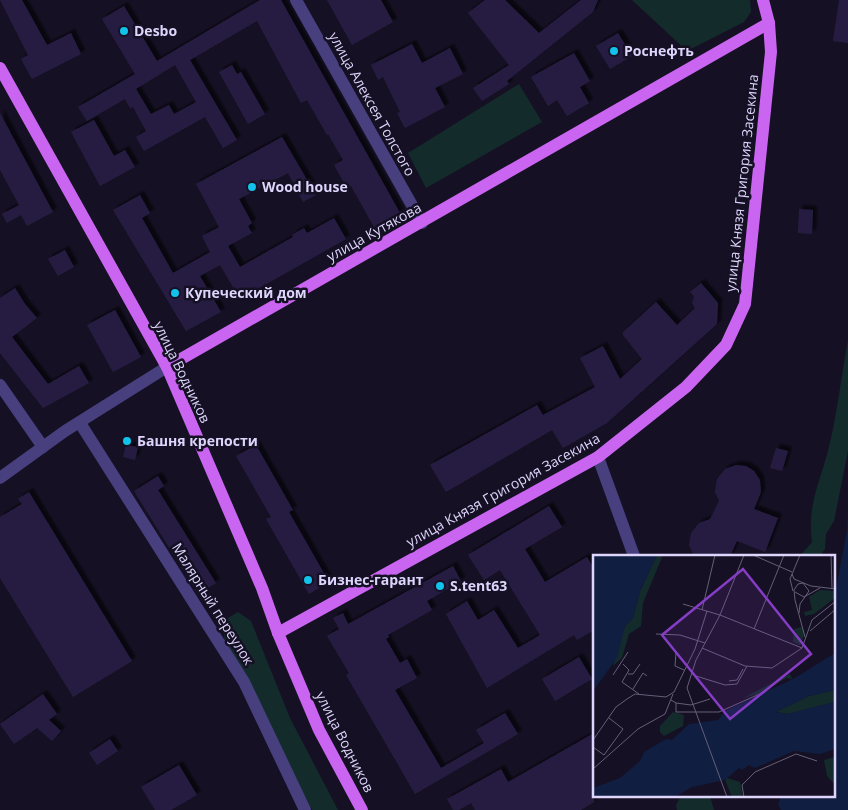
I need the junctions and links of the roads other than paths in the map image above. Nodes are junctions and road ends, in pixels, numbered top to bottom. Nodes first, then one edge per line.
1 (296, 0) edge
2 (763, 0) edge
3 (769, 23) junction
4 (0, 68) edge
5 (422, 223) junction
6 (167, 367) junction
7 (0, 385) edge
8 (80, 422) junction
9 (43, 447) junction
10 (598, 457) junction
11 (0, 478) edge
12 (634, 555) edge
13 (278, 633) junction
14 (305, 810) edge
15 (362, 810) edge

1 - 5 street, улица Алексея Толстого
2 - 3 main road, улица Князя Григория Засекина
3 - 5 main road, улица Кутякова
3 - 10 main road, улица Князя Григория Засекина
4 - 6 main road, улица Водников
5 - 6 main road, улица Кутякова
6 - 8 street, улица Кутякова
6 - 13 main road, улица Водников
7 - 9 street
8 - 9 street, улица Кутякова
8 - 14 street, Малярный переулок
9 - 11 street, улица Кутякова
10 - 12 street
10 - 13 main road, улица Князя Григория Засекина
13 - 15 main road, улица Водников

